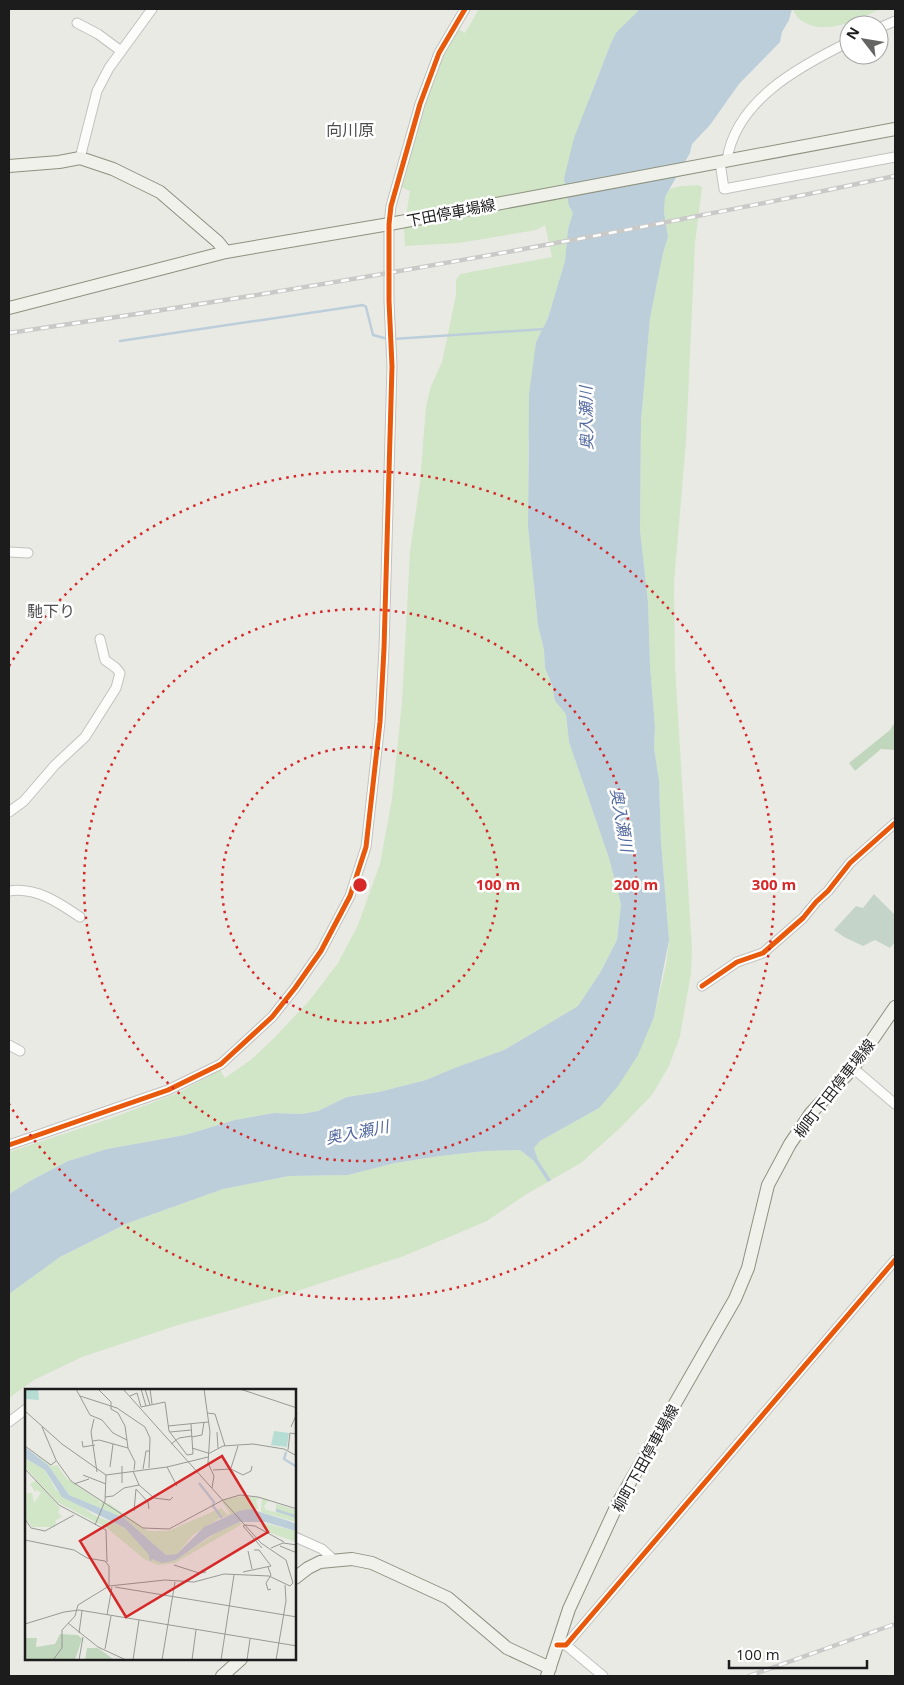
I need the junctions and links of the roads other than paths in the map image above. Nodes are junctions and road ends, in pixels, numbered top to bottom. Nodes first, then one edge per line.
1 (152, 9) edge
2 (465, 9) edge
3 (76, 23) dead end
4 (839, 48) edge
5 (121, 51) junction
6 (895, 130) edge
7 (895, 157) edge
8 (80, 158) junction
9 (718, 162) junction
10 (9, 166) edge
11 (392, 223) junction
12 (226, 252) junction
13 (9, 308) edge
14 (9, 552) edge
15 (28, 554) dead end
16 (100, 639) dead end
17 (9, 812) edge
18 (895, 823) edge
19 (9, 891) edge
20 (80, 917) dead end
21 (702, 986) dead end
22 (895, 1006) edge
23 (9, 1045) edge
24 (20, 1052) dead end
25 (853, 1068) junction
26 (895, 1104) edge
27 (9, 1145) edge
28 (895, 1260) edge
29 (25, 1410) edge
30 (9, 1422) edge
31 (296, 1539) edge
32 (334, 1560) junction
33 (296, 1577) edge
34 (561, 1645) junction
35 (239, 1660) edge
36 (549, 1672) edge
37 (222, 1676) edge
38 (603, 1676) edge

1 - 5 street
2 - 11 street
3 - 5 street
4 - 9 street
5 - 8 street
6 - 9 main road, 下田停車場線
7 - 9 street
8 - 10 main road
8 - 12 main road
9 - 11 main road, 下田停車場線
11 - 12 main road, 下田停車場線
11 - 27 street
12 - 13 main road, 下田停車場線
14 - 15 street
16 - 17 street
18 - 21 street
19 - 20 street
22 - 25 main road, 柳町下田停車場線
23 - 24 street
25 - 26 street
25 - 34 main road, 柳町下田停車場線
28 - 34 street
29 - 30 street
31 - 32 street
32 - 33 main road, 柳町下田停車場線
32 - 36 main road, 柳町下田停車場線
34 - 36 main road, 柳町下田停車場線
34 - 38 street
35 - 37 main road

